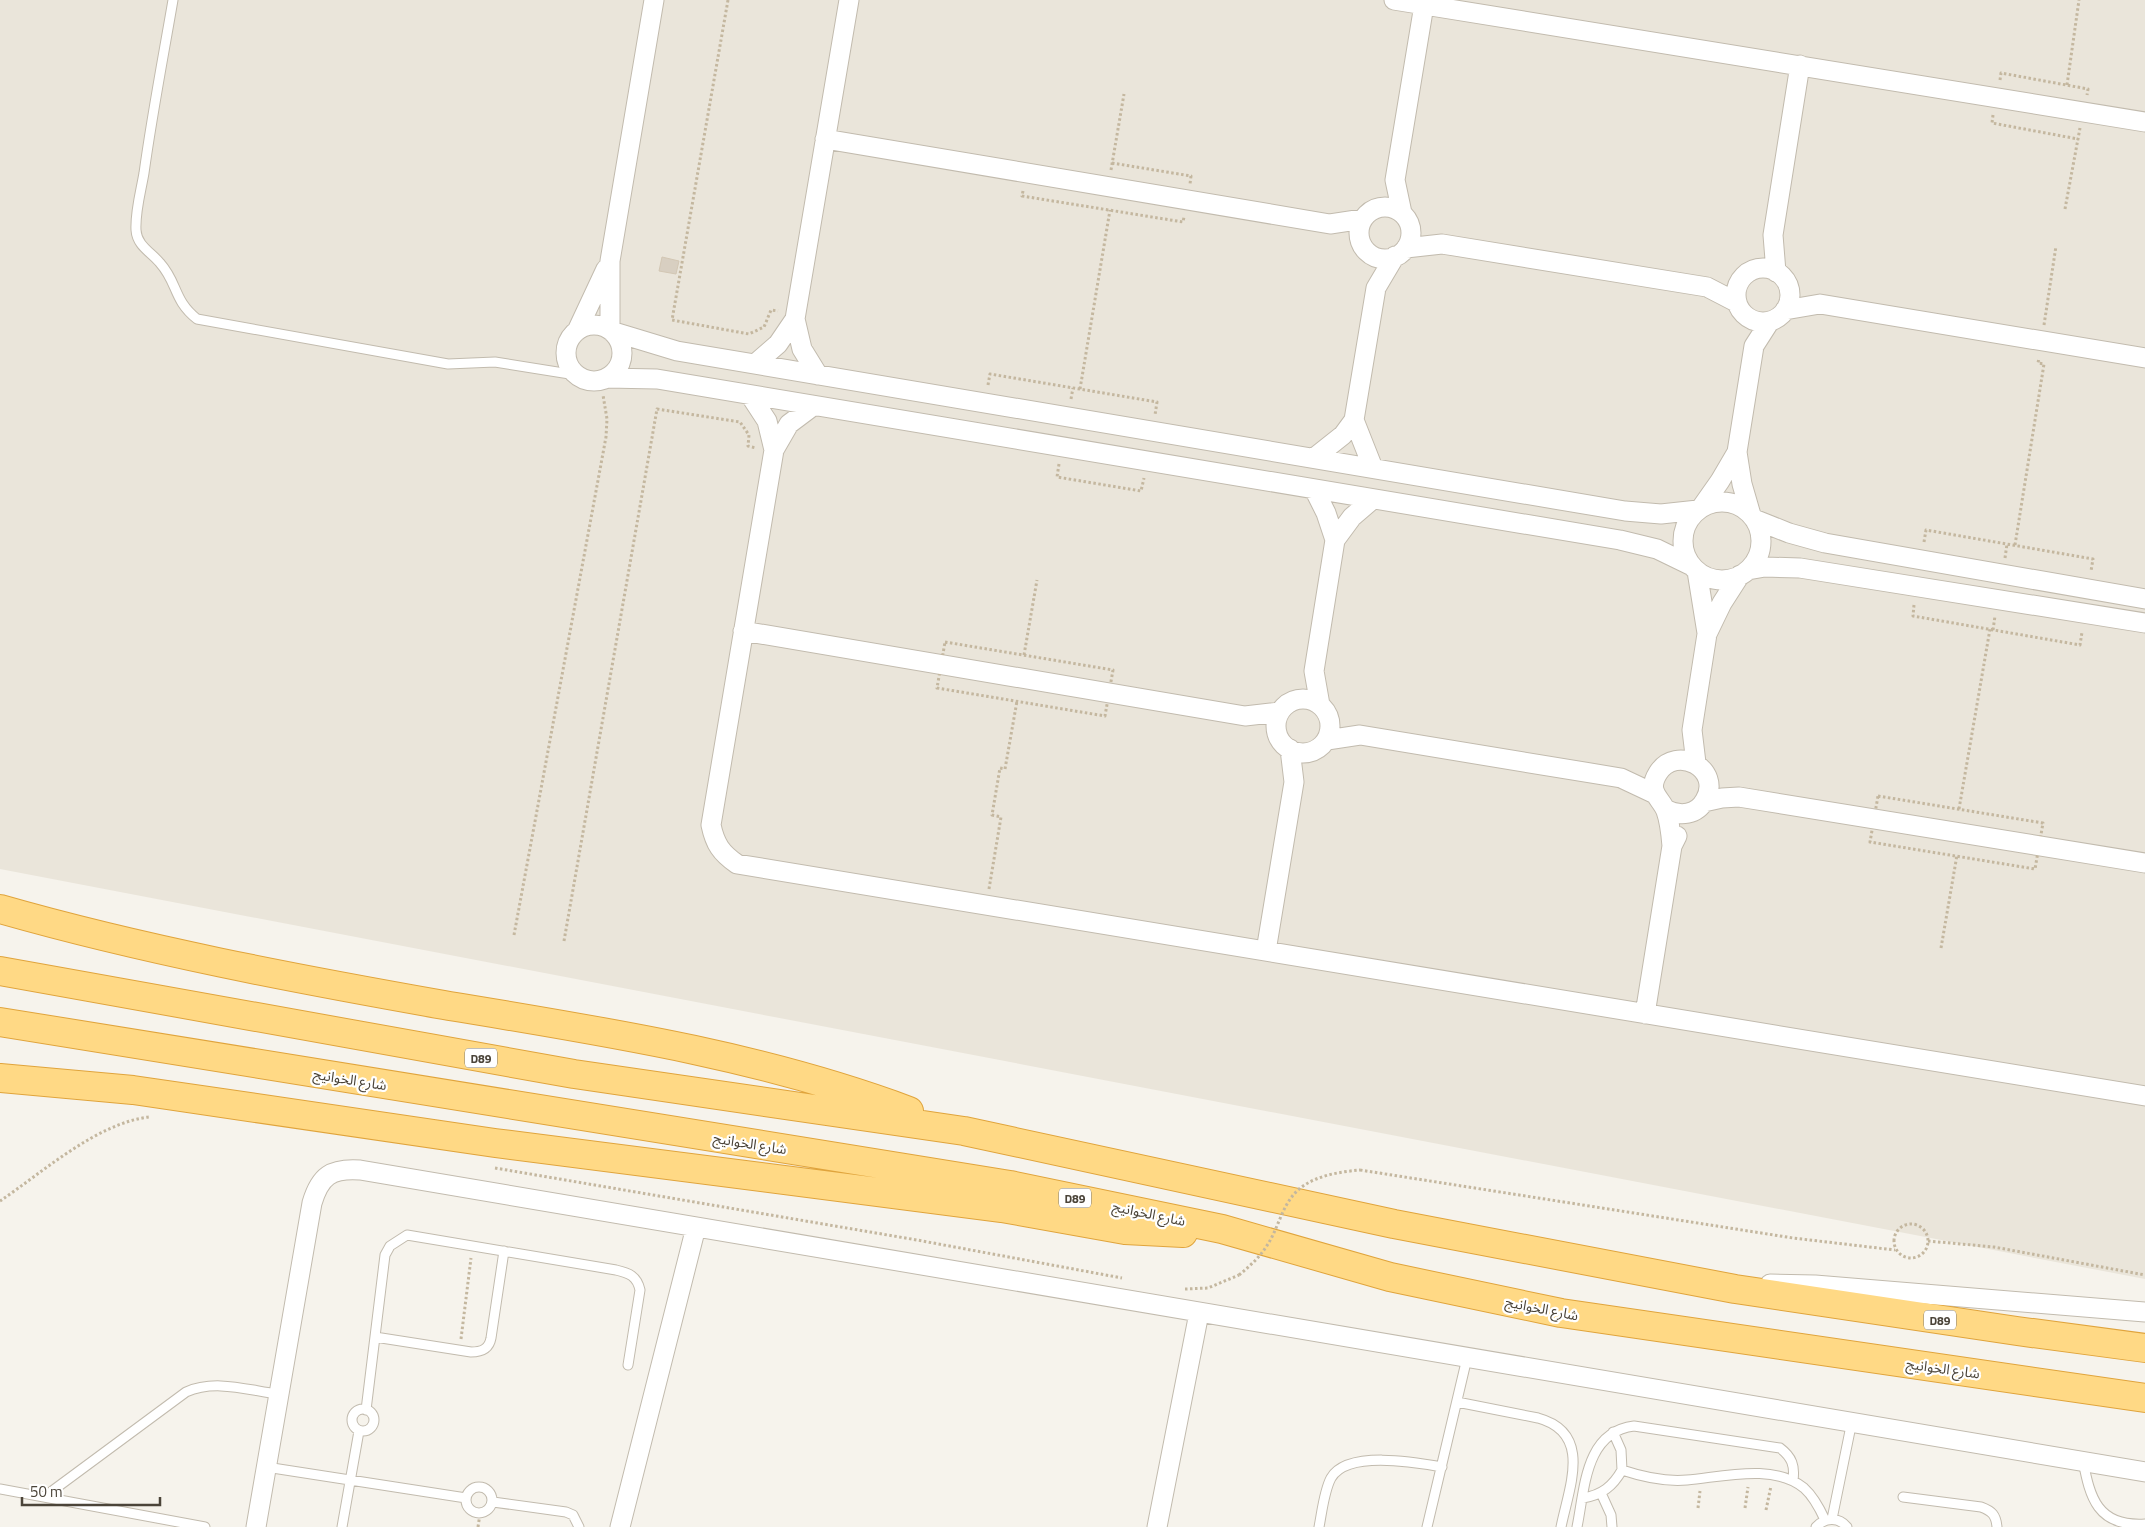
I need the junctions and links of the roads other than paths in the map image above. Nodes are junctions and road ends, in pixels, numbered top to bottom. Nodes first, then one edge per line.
1 (174, 0) edge
2 (654, 0) edge
3 (849, 0) edge
4 (1394, 0) edge
5 (1424, 5) junction
6 (1800, 65) junction
7 (2145, 122) edge
8 (826, 139) junction
9 (1395, 180) junction
10 (1371, 213) junction
11 (1406, 218) junction
12 (1330, 224) junction
13 (1773, 235) junction
14 (1442, 244) junction
15 (1365, 247) junction
16 (1401, 252) junction
17 (610, 261) junction
18 (1746, 275) junction
19 (1782, 279) junction
20 (1707, 287) junction
21 (1376, 288) junction
22 (1820, 304) junction
23 (1741, 309) junction
24 (1785, 310) junction
25 (796, 316) junction
26 (1770, 321) junction
27 (578, 331) junction
28 (610, 331) junction
29 (1754, 346) junction
30 (2145, 358) edge
31 (755, 364) junction
32 (576, 375) junction
33 (818, 375) junction
34 (602, 380) junction
35 (750, 395) junction
36 (813, 406) junction
37 (1354, 420) junction
38 (774, 450) junction
39 (1737, 452) junction
40 (1314, 458) junction
41 (1373, 468) junction
42 (1314, 489) junction
43 (1373, 499) junction
44 (1699, 509) junction
45 (1752, 517) junction
46 (1336, 540) junction
47 (1694, 569) junction
48 (1744, 572) junction
49 (2145, 599) edge
50 (2145, 623) edge
51 (743, 631) junction
52 (1707, 634) junction
53 (1314, 672) junction
54 (1288, 706) junction
55 (1325, 711) junction
56 (1245, 716) junction
57 (1692, 730) junction
58 (1277, 732) junction
59 (1360, 735) junction
60 (1327, 740) junction
61 (1290, 749) junction
62 (1310, 752) junction
63 (1673, 761) junction
64 (1696, 763) junction
65 (1658, 773) junction
66 (1621, 778) junction
67 (1708, 779) junction
68 (1294, 782) junction
69 (1739, 797) junction
70 (1660, 801) junction
71 (1697, 807) junction
72 (1672, 846) junction
73 (2145, 863) edge
74 (0, 909) edge
75 (1266, 952) junction
76 (0, 971) edge
77 (1645, 1014) junction
78 (0, 1022) edge
79 (0, 1078) edge
80 (2145, 1096) edge
81 (964, 1131) junction
82 (696, 1227) junction
83 (1222, 1229) junction
84 (504, 1251) junction
85 (1735, 1289) junction
86 (2145, 1312) edge
87 (1199, 1313) junction
88 (375, 1337) junction
89 (2145, 1348) edge
90 (1467, 1358) junction
91 (628, 1365) dead end
92 (278, 1394) junction
93 (2145, 1398) edge
94 (1457, 1402) junction
95 (366, 1410) junction
96 (1852, 1422) junction
97 (359, 1431) junction
98 (1613, 1432) junction
99 (2083, 1461) junction
100 (266, 1467) junction
101 (1442, 1467) junction
102 (1622, 1470) junction
103 (2145, 1472) edge
104 (350, 1480) junction
105 (1793, 1480) junction
106 (0, 1489) edge
107 (1601, 1493) junction
108 (44, 1497) junction
109 (466, 1498) junction
110 (1583, 1498) junction
111 (1903, 1498) dead end
112 (493, 1502) junction
113 (1829, 1519) junction
114 (2145, 1524) edge
115 (205, 1527) edge
116 (256, 1527) edge
117 (342, 1527) edge
118 (579, 1527) edge
119 (620, 1527) edge
120 (1157, 1527) edge
121 (1319, 1527) edge
122 (1428, 1527) edge
123 (1560, 1527) edge
124 (1577, 1527) edge
125 (1612, 1527) edge
126 (1816, 1527) edge
127 (1847, 1527) edge
128 (1997, 1527) edge
129 (2122, 1527) edge

1 - 32 lane
2 - 17 street
3 - 8 street
4 - 5 street
5 - 6 street
5 - 9 street
6 - 7 street
6 - 13 street
8 - 12 street
8 - 25 street
9 - 10 street
9 - 11 street
10 - 11 street
10 - 12 street
10 - 15 street
11 - 14 street
11 - 16 street
12 - 15 street
13 - 18 street
13 - 19 street
14 - 16 street
14 - 20 street
15 - 16 street
15 - 21 street
16 - 21 street
17 - 27 street
17 - 28 street
18 - 19 street
18 - 20 street
18 - 23 street
19 - 22 street
19 - 24 street
20 - 23 street
21 - 37 street
22 - 24 street
22 - 30 street
23 - 26 street
23 - 29 street
24 - 26 street
25 - 31 street
25 - 33 street
26 - 29 street
27 - 28 street
27 - 32 street
28 - 31 street
28 - 34 street
29 - 39 street
31 - 33 street
32 - 34 street
33 - 40 street
34 - 35 street
35 - 36 street
35 - 38 street
36 - 38 street
36 - 42 street
37 - 40 street
37 - 41 street
38 - 51 street
39 - 44 street
39 - 45 street
40 - 41 street
41 - 44 street
42 - 43 street
42 - 46 street
43 - 46 street
43 - 47 street
44 - 45 street
44 - 47 street
45 - 48 street
45 - 49 street
46 - 53 street
47 - 48 street
47 - 52 street
48 - 50 street
48 - 52 street
51 - 56 street
51 - 75 street
52 - 57 street
53 - 54 street
53 - 55 street
54 - 55 street
54 - 56 street
54 - 58 street
55 - 59 street
55 - 60 street
56 - 58 street
57 - 63 street
57 - 64 street
58 - 61 street
59 - 60 street
59 - 66 street
60 - 62 street
61 - 62 street
61 - 68 street
62 - 68 street
63 - 64 street
63 - 65 street
64 - 67 street
65 - 66 street
65 - 70 street
66 - 70 street
67 - 69 street
67 - 71 street
68 - 75 street
69 - 71 street
69 - 73 street
70 - 71 street
70 - 72 street
71 - 72 street
72 - 77 street
74 - 81 highway
75 - 77 street
76 - 81 highway, D89
77 - 80 street
78 - 83 highway, شارع الخوانيج / D89
79 - 83 highway
81 - 85 highway, D89
82 - 87 street
82 - 92 street
82 - 119 street
83 - 93 highway, شارع الخوانيج / D89
84 - 88 lane
84 - 88 lane
84 - 91 lane
85 - 86 street
85 - 89 highway, D89
87 - 90 street
87 - 120 street
88 - 95 lane
90 - 94 lane
90 - 96 street
92 - 100 street
92 - 108 lane
94 - 101 lane
94 - 123 lane
95 - 97 lane
95 - 97 lane
96 - 99 street
96 - 113 lane
97 - 104 lane
98 - 102 lane
98 - 105 lane
98 - 110 lane
99 - 103 street
99 - 129 lane
100 - 104 lane
100 - 116 street
101 - 121 lane
101 - 122 lane
102 - 105 lane
102 - 107 lane
104 - 109 lane
104 - 117 lane
105 - 113 lane
106 - 108 lane
107 - 110 lane
107 - 125 lane
108 - 115 lane
109 - 112 lane
109 - 112 lane
110 - 124 lane
111 - 128 lane
112 - 118 lane
113 - 126 lane
113 - 127 lane
114 - 129 lane

